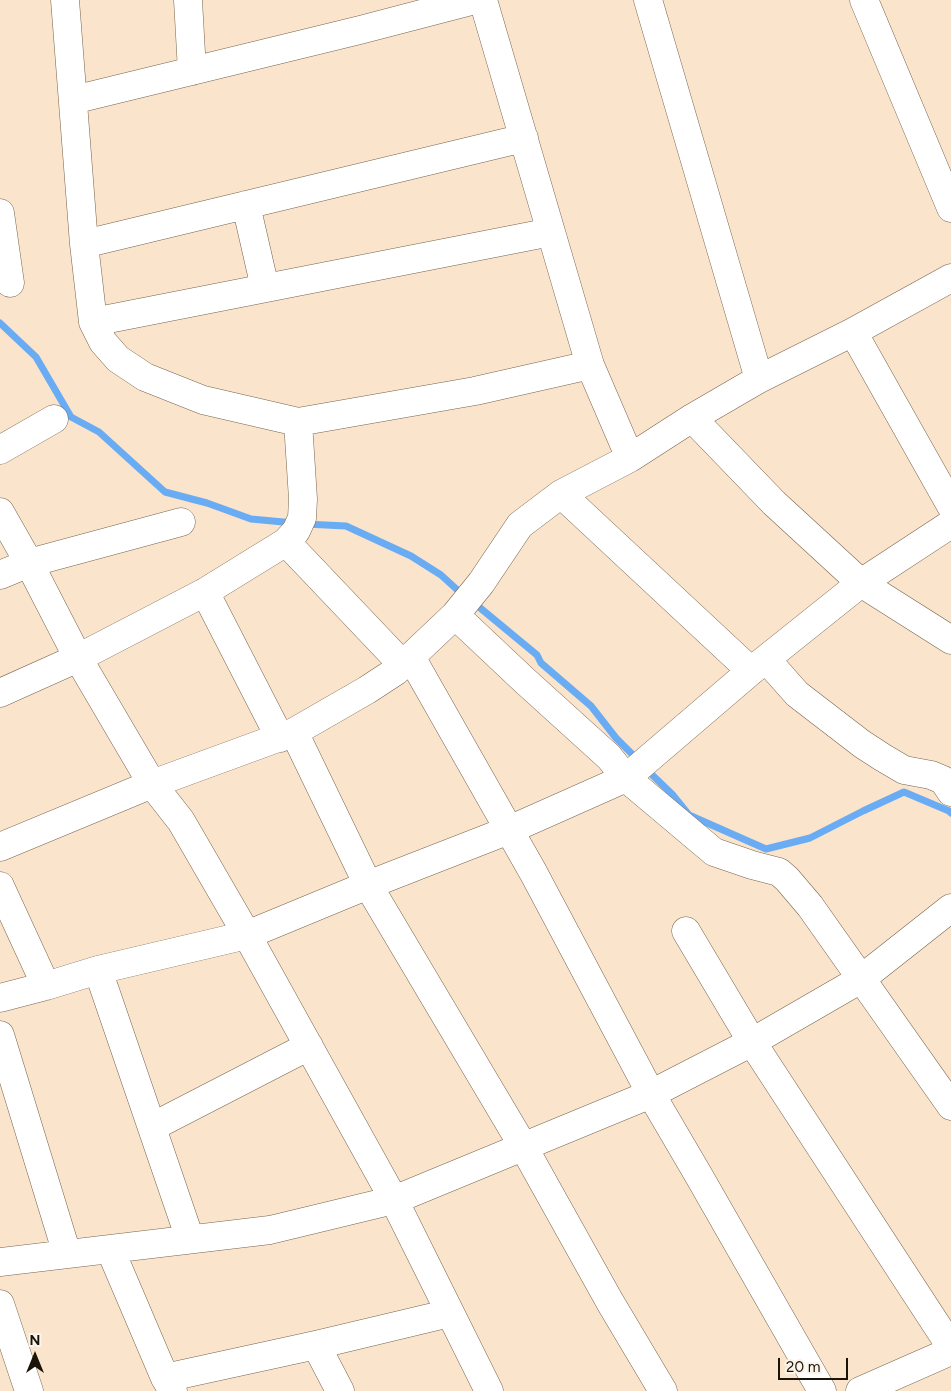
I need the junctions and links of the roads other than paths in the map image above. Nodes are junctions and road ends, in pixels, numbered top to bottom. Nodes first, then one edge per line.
1 (65, 0) edge
2 (188, 0) edge
3 (475, 0) edge
4 (482, 0) edge
5 (648, 0) edge
6 (864, 0) edge
7 (192, 71) junction
8 (73, 100) junction
9 (524, 138) junction
10 (246, 205) junction
11 (951, 208) edge
12 (0, 213) edge
13 (551, 232) junction
14 (84, 244) junction
15 (951, 278) edge
16 (10, 283) dead end
17 (265, 288) junction
18 (93, 322) junction
19 (853, 332) junction
20 (590, 365) junction
21 (759, 379) junction
22 (54, 418) dead end
23 (692, 418) junction
24 (298, 422) junction
25 (0, 450) edge
26 (630, 458) junction
27 (561, 494) junction
28 (951, 506) edge
29 (0, 512) edge
30 (181, 522) dead end
31 (951, 524) edge
32 (286, 542) junction
33 (29, 563) junction
34 (0, 575) edge
35 (862, 583) junction
36 (205, 592) junction
37 (458, 611) junction
38 (951, 640) edge
39 (78, 658) junction
40 (407, 661) junction
41 (758, 665) junction
42 (0, 693) edge
43 (287, 735) junction
44 (627, 778) junction
45 (152, 784) junction
46 (951, 792) edge
47 (509, 830) junction
48 (0, 847) edge
49 (368, 885) junction
50 (0, 886) edge
51 (951, 908) edge
52 (686, 931) dead end
53 (247, 935) junction
54 (98, 970) junction
55 (862, 979) junction
56 (46, 986) junction
57 (0, 998) edge
58 (0, 1035) edge
59 (752, 1042) junction
60 (309, 1046) junction
61 (651, 1094) junction
62 (951, 1106) edge
63 (152, 1127) junction
64 (523, 1146) junction
65 (394, 1200) junction
66 (190, 1239) junction
67 (110, 1249) junction
68 (66, 1254) junction
69 (0, 1262) edge
70 (0, 1304) edge
71 (450, 1314) junction
72 (316, 1345) junction
73 (951, 1346) edge
74 (951, 1351) edge
75 (169, 1384) edge
76 (29, 1391) edge
77 (340, 1391) edge
78 (489, 1391) edge
79 (663, 1391) edge
80 (822, 1391) edge
81 (860, 1391) edge

1 - 8 street
2 - 7 street
3 - 7 street
4 - 9 street
5 - 21 street
6 - 11 street
7 - 8 street
8 - 14 street
9 - 10 street
9 - 13 street
10 - 14 street
10 - 17 street
12 - 16 street
13 - 17 street
13 - 20 street
14 - 18 street
15 - 19 street
17 - 18 street
18 - 24 street
19 - 21 street
19 - 28 street
20 - 24 street
20 - 26 street
21 - 23 street
22 - 25 street
23 - 26 street
23 - 35 street
24 - 32 street
26 - 27 street
27 - 37 street
27 - 41 street
29 - 33 street
30 - 33 street
31 - 35 street
32 - 36 street
32 - 40 street
33 - 34 street
33 - 39 street
35 - 38 street
35 - 41 street
36 - 39 street
36 - 43 street
37 - 40 street
37 - 44 street
39 - 42 street
39 - 45 street
40 - 43 street
40 - 47 street
41 - 44 street
41 - 46 street
43 - 45 street
43 - 49 street
44 - 47 street
44 - 55 street
45 - 48 street
45 - 53 street
47 - 49 street
47 - 61 street
49 - 53 street
49 - 64 street
50 - 56 street
51 - 55 street
52 - 59 street
53 - 54 street
53 - 60 street
54 - 56 street
54 - 63 street
55 - 59 street
55 - 62 street
56 - 57 street
58 - 68 street
59 - 61 street
59 - 73 street
60 - 63 street
60 - 65 street
61 - 64 street
61 - 80 street
63 - 66 street
64 - 65 street
64 - 79 street
65 - 66 street
65 - 71 street
66 - 67 street
67 - 68 street
67 - 75 street
68 - 69 street
70 - 76 street
71 - 72 street
71 - 78 street
72 - 75 street
72 - 77 street
74 - 81 street

